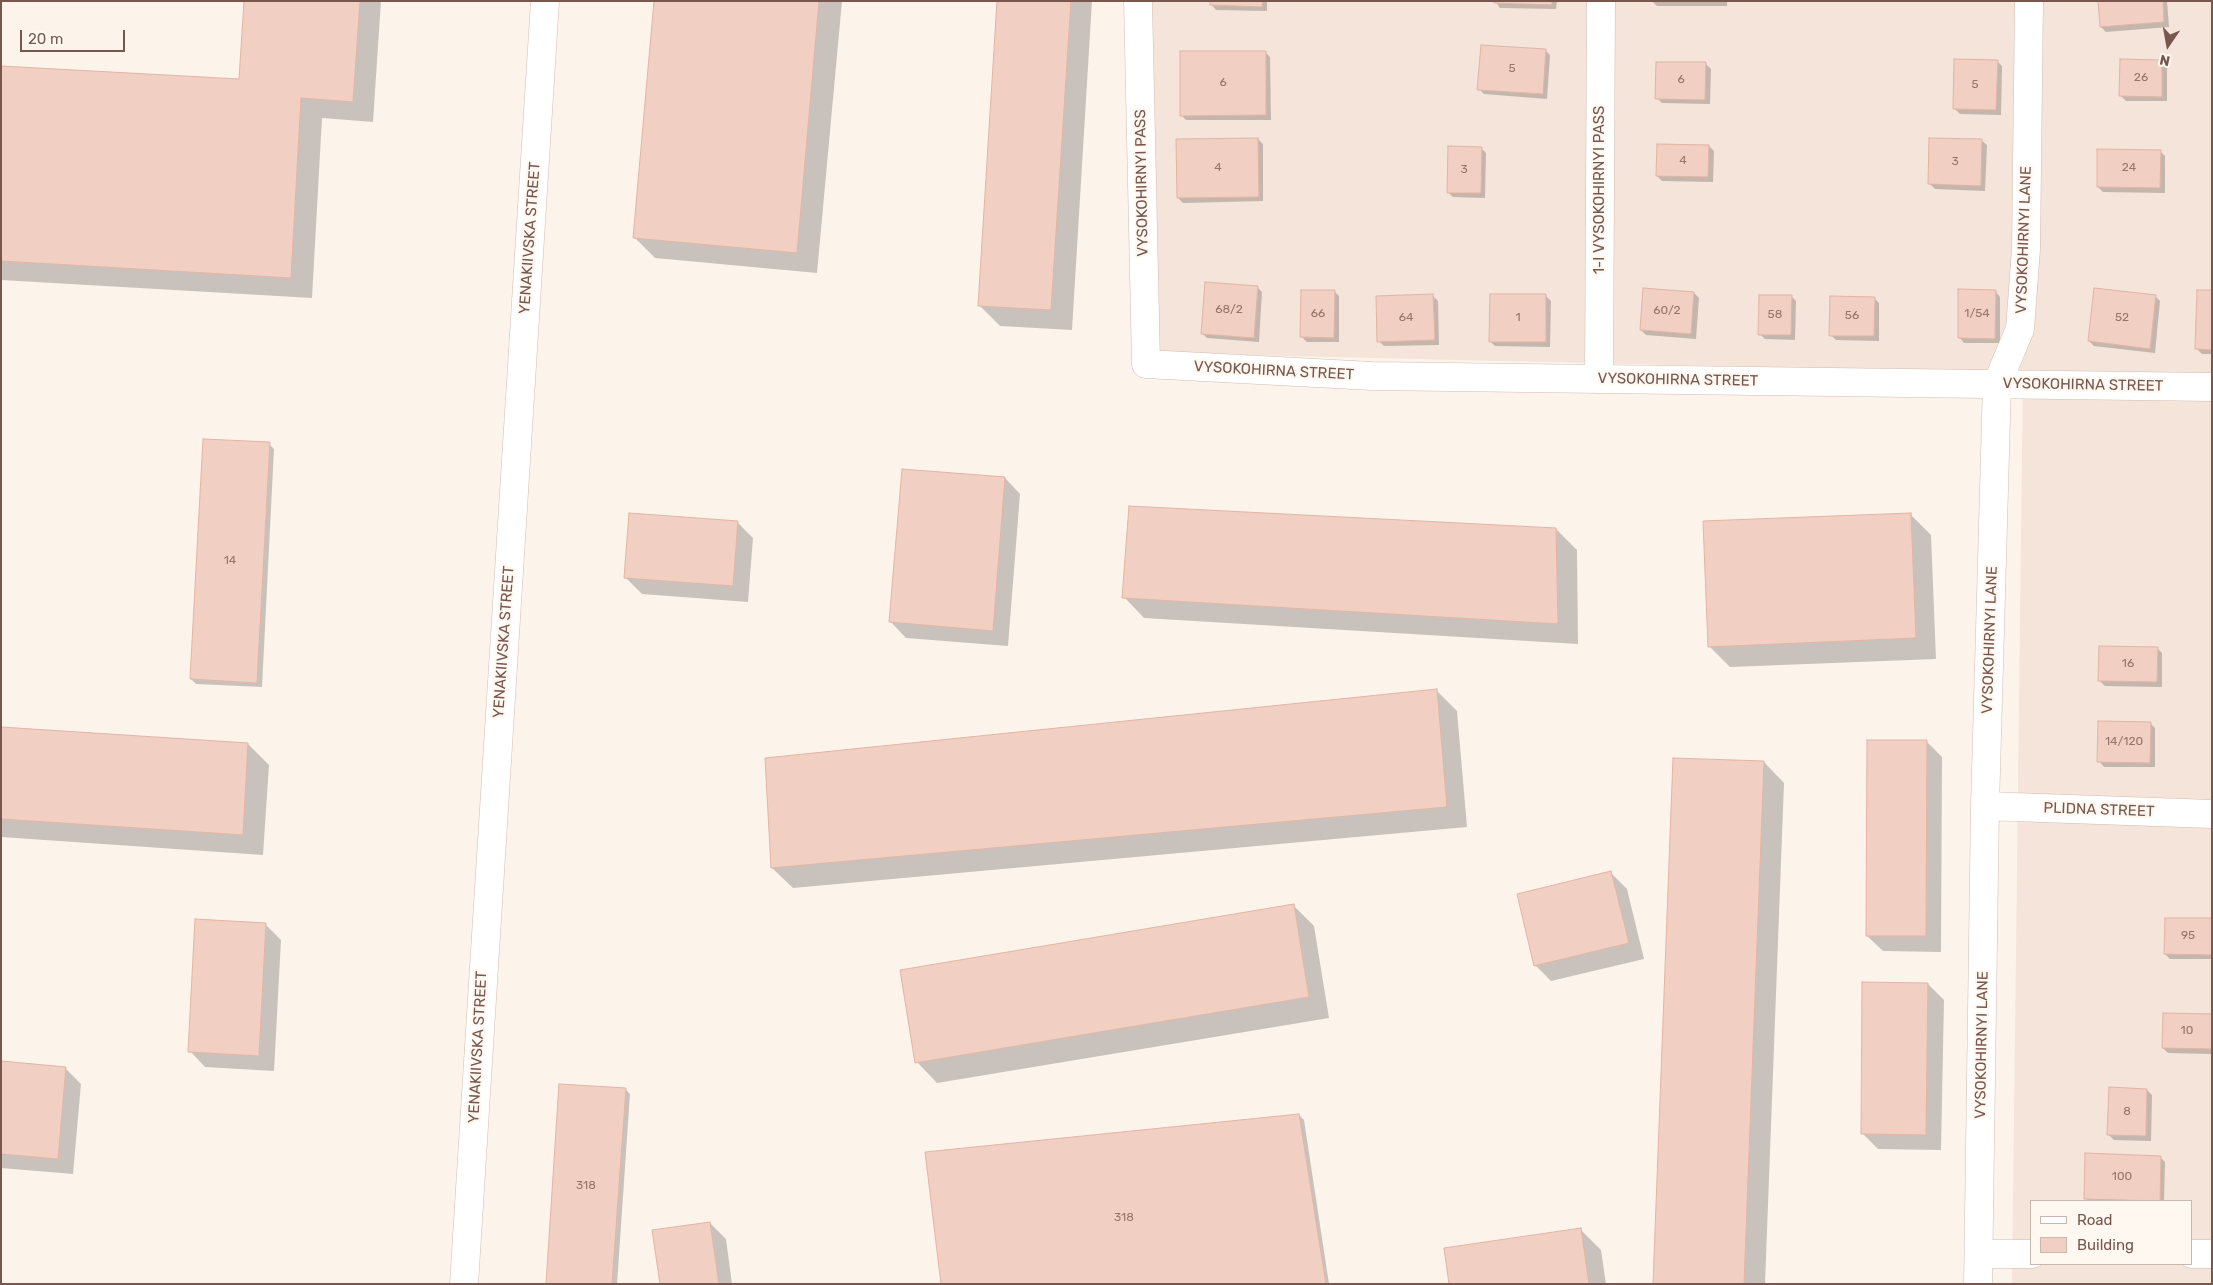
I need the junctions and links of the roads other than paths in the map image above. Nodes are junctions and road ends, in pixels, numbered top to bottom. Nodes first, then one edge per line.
1 (546, 1) edge
2 (1138, 1) edge
3 (1600, 1) edge
4 (2029, 1) edge
5 (1146, 364) joint
6 (1599, 379) junction
7 (1997, 384) junction
8 (2212, 387) edge
9 (1985, 806) junction
10 (2212, 814) edge
11 (1979, 1254) junction
12 (2030, 1254) edge
13 (2193, 1254) edge
14 (2212, 1254) edge
15 (464, 1284) edge
16 (1978, 1284) edge

1 - 15 street, YENAKIIVSKA STREET
2 - 5 street, VYSOKOHIRNYI PASS
3 - 6 street, 1-I VYSOKOHIRNYI PASS
4 - 7 street, VYSOKOHIRNYI LANE
5 - 6 street, VYSOKOHIRNA STREET
6 - 7 street, VYSOKOHIRNA STREET
7 - 8 street, VYSOKOHIRNA STREET
7 - 9 street, VYSOKOHIRNYI LANE
9 - 10 street, PLIDNA STREET
9 - 11 street, VYSOKOHIRNYI LANE
11 - 12 street
11 - 16 street, VYSOKOHIRNYI LANE
13 - 14 street

